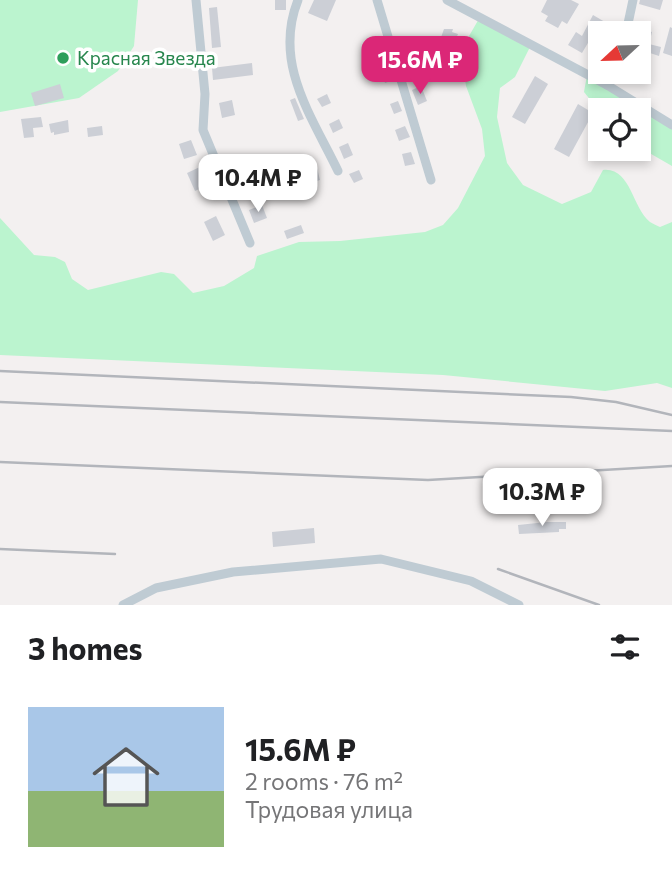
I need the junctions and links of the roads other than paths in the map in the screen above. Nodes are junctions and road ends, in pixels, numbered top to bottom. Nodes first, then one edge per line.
1 (196, 0) edge
2 (298, 0) edge
3 (377, 0) edge
4 (447, 0) edge
5 (633, 0) edge
6 (629, 21) edge
7 (607, 85) joint
8 (672, 125) edge
9 (338, 171) dead end
10 (431, 180) dead end
11 (250, 243) dead end
12 (123, 605) edge
13 (519, 605) edge

1 - 11 street
2 - 9 street
3 - 10 street
4 - 7 street
5 - 6 street
7 - 8 street
12 - 13 street

